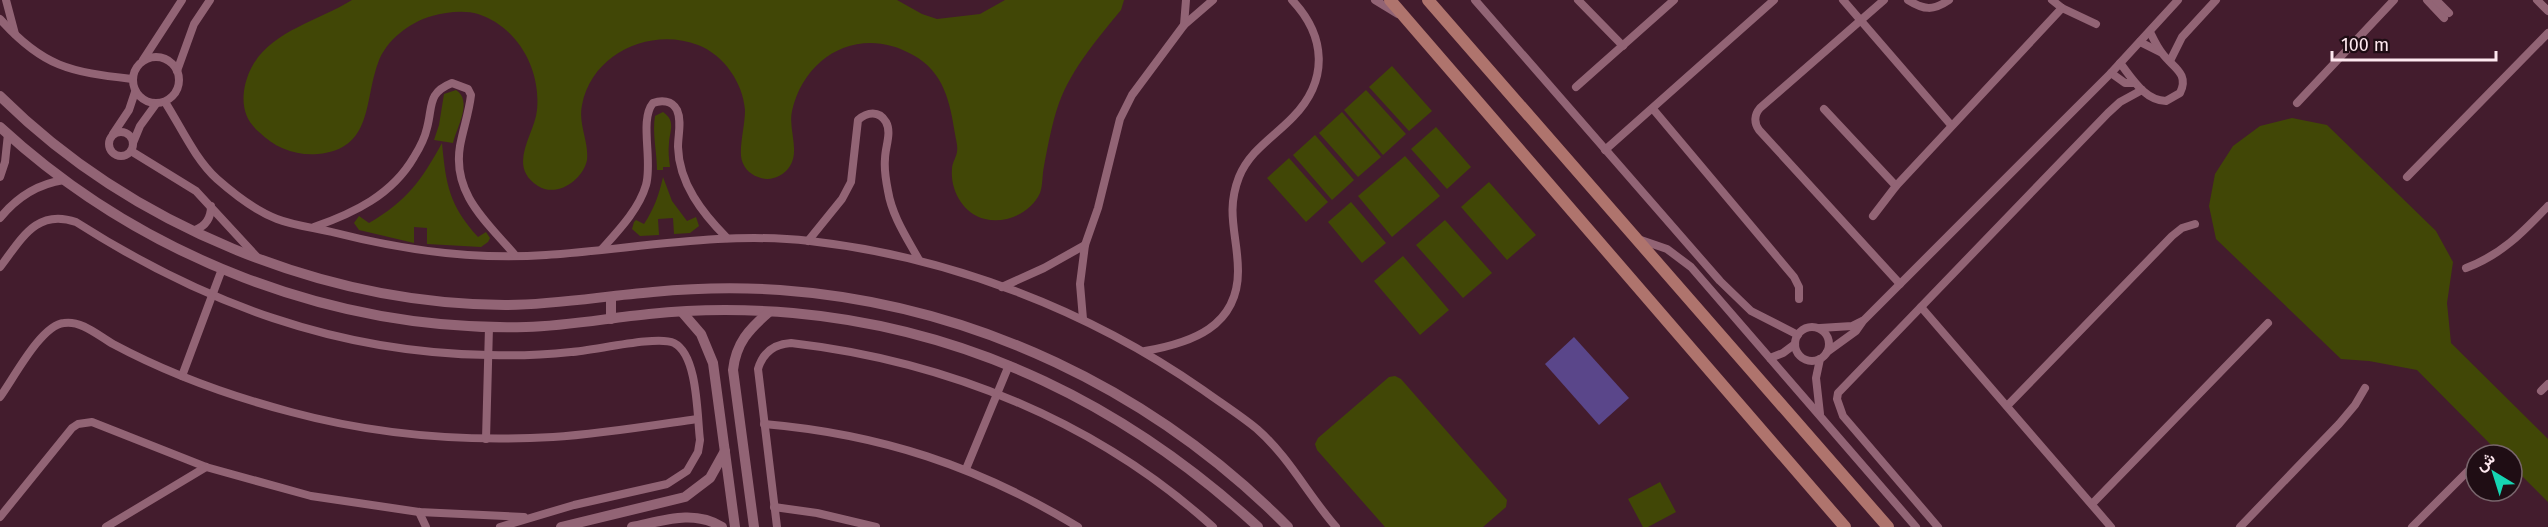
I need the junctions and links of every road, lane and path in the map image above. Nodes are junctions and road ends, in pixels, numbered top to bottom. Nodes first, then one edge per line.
1 (6, 0) edge
2 (182, 0) edge
3 (210, 0) edge
4 (1186, 0) edge
5 (1213, 0) edge
6 (1292, 0) edge
7 (1375, 0) edge
8 (1390, 0) edge
9 (1428, 0) edge
10 (1475, 0) edge
11 (1578, 0) edge
12 (1674, 0) edge
13 (1774, 0) edge
14 (1843, 0) edge
15 (1908, 0) edge
16 (1949, 0) edge
17 (2052, 0) edge
18 (2178, 0) edge
19 (2216, 0) edge
20 (2394, 0) edge
21 (2427, 0) edge
22 (2436, 0) edge
23 (2537, 0) edge
24 (1881, 3) edge
25 (2062, 8) junction
26 (2548, 11) edge
27 (0, 19) edge
28 (1407, 20) junction
29 (2096, 24) dead end
30 (1184, 25) junction
31 (2150, 32) junction
32 (2548, 33) edge
33 (16, 37) junction
34 (2140, 42) junction
35 (1623, 46) junction
36 (2160, 52) junction
37 (142, 61) junction
38 (2170, 61) junction
39 (2120, 63) junction
40 (177, 71) junction
41 (2111, 73) junction
42 (132, 79) junction
43 (2134, 83) junction
44 (1576, 87) dead end
45 (2142, 90) junction
46 (135, 92) junction
47 (1, 99) edge
48 (161, 103) junction
49 (2297, 103) dead end
50 (1653, 109) junction
51 (1824, 109) dead end
52 (1951, 125) junction
53 (4, 131) edge
54 (113, 134) junction
55 (132, 147) junction
56 (1605, 150) junction
57 (0, 177) edge
58 (2407, 177) dead end
59 (64, 180) junction
60 (1896, 186) junction
61 (211, 205) junction
62 (2548, 206) edge
63 (1874, 216) dead end
64 (0, 218) edge
65 (2195, 224) dead end
66 (314, 227) junction
67 (195, 230) junction
68 (727, 238) junction
69 (1636, 238) junction
70 (808, 241) junction
71 (1085, 245) junction
72 (602, 249) junction
73 (515, 255) junction
74 (260, 260) junction
75 (918, 260) junction
76 (0, 267) edge
77 (2466, 268) dead end
78 (222, 269) junction
79 (1900, 284) junction
80 (1002, 287) junction
81 (212, 296) junction
82 (611, 297) junction
83 (1799, 300) dead end
84 (1921, 308) junction
85 (905, 309) junction
86 (682, 312) junction
87 (769, 312) junction
88 (612, 319) junction
89 (1083, 319) junction
90 (1863, 321) junction
91 (2268, 323) dead end
92 (489, 327) junction
93 (1820, 328) junction
94 (901, 331) junction
95 (1796, 339) junction
96 (1145, 351) junction
97 (1827, 352) junction
98 (487, 355) junction
99 (1770, 358) junction
100 (1820, 359) junction
101 (1009, 365) junction
102 (182, 376) junction
103 (2365, 388) dead end
104 (998, 393) junction
105 (0, 397) edge
106 (2007, 406) junction
107 (1820, 414) junction
108 (697, 419) junction
109 (764, 424) junction
110 (486, 439) junction
111 (725, 451) junction
112 (206, 467) junction
113 (966, 469) junction
114 (2464, 475) edge
115 (2092, 504) junction
116 (774, 507) junction
117 (419, 513) junction
118 (0, 517) edge
119 (530, 517) junction
120 (106, 527) edge
121 (426, 527) edge
122 (500, 527) edge
123 (561, 527) edge
124 (632, 527) edge
125 (722, 527) edge
126 (735, 527) edge
127 (754, 527) edge
128 (777, 527) edge
129 (876, 527) edge
130 (1078, 527) edge
131 (1213, 527) edge
132 (1258, 527) edge
133 (1288, 527) edge
134 (1336, 527) edge
135 (1845, 527) edge
136 (1888, 527) edge
137 (1916, 527) edge
138 (1938, 527) edge
139 (2111, 527) edge
140 (2240, 527) edge
141 (2412, 527) edge

1 - 33 street
2 - 37 street
3 - 40 street
4 - 30 street
5 - 30 street
6 - 96 street
7 - 28 street
8 - 28 main road
9 - 69 main road
10 - 56 street
11 - 35 street
12 - 35 street
13 - 50 street
14 - 52 street
15 - 16 street
17 - 25 street
18 - 31 street
19 - 38 street
20 - 49 street
21 - 22 street
23 - 26 street
24 - 79 street
25 - 29 street
25 - 52 street
27 - 33 street
28 - 135 main road
30 - 71 street
31 - 34 street
31 - 36 street
32 - 58 street
33 - 42 street
34 - 36 street
34 - 39 street
35 - 44 street
36 - 38 street
37 - 40 street
37 - 42 street
38 - 45 street
39 - 41 street
39 - 43 street
40 - 48 street
41 - 43 street
41 - 79 street
42 - 46 street
43 - 45 street
45 - 84 street
46 - 48 street
46 - 54 street
47 - 67 street
48 - 55 street
48 - 66 street
50 - 56 street
50 - 83 street
51 - 60 street
52 - 60 street
53 - 57 street
53 - 59 street
54 - 55 street
54 - 55 street
55 - 61 street
56 - 95 street
59 - 64 street
59 - 78 street
60 - 63 street
61 - 67 street
61 - 74 street
62 - 77 street
65 - 106 street
66 - 73 street
66 - 73 street
67 - 74 street
68 - 70 street
68 - 72 street
68 - 72 street
69 - 99 street
69 - 136 main road
70 - 75 street
70 - 75 street
71 - 80 street
71 - 89 street
72 - 73 street
74 - 82 street
75 - 80 street
76 - 81 street
78 - 81 street
78 - 92 street
79 - 90 street
80 - 89 street
81 - 98 street
81 - 102 street
82 - 85 street
82 - 88 street
84 - 106 street
84 - 138 street
85 - 94 street
85 - 133 street
86 - 87 street
86 - 88 street
86 - 111 street
87 - 94 street
87 - 127 street
88 - 92 street
89 - 96 street
90 - 93 street
90 - 97 street
91 - 115 street
92 - 98 street
93 - 95 street
93 - 97 street
94 - 101 street
95 - 99 street
95 - 100 street
96 - 134 street
97 - 100 street
98 - 108 street
98 - 110 street
99 - 107 street
100 - 107 street
101 - 104 street
101 - 132 street
102 - 105 street
102 - 110 street
103 - 140 street
104 - 109 street
104 - 113 street
104 - 131 street
106 - 115 street
107 - 137 street
108 - 110 street
108 - 119 street
109 - 113 street
109 - 116 street
111 - 123 street
111 - 126 street
112 - 117 street
112 - 118 street
112 - 120 street
113 - 130 street
114 - 141 street
115 - 139 street
116 - 128 street
116 - 129 street
117 - 119 street
117 - 121 street
119 - 122 street
124 - 125 street

